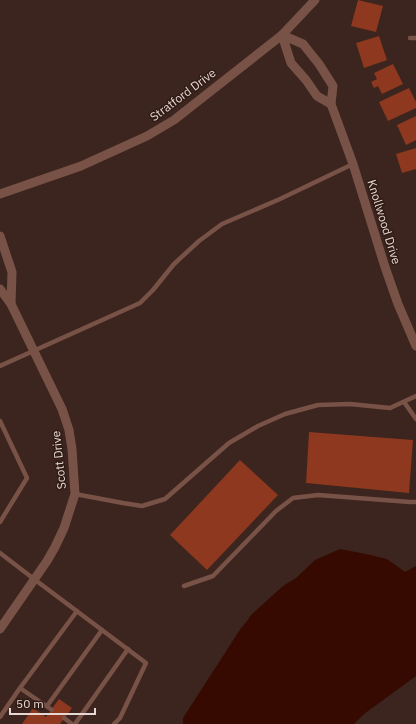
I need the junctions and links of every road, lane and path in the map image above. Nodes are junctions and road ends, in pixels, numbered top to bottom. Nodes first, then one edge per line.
1 (316, 0) edge
2 (282, 35) junction
3 (410, 38) dead end
4 (416, 38) edge
5 (331, 104) junction
6 (353, 164) junction
7 (0, 194) edge
8 (0, 236) edge
9 (0, 289) edge
10 (11, 304) junction
11 (416, 346) edge
12 (34, 350) junction
13 (0, 366) edge
14 (416, 396) edge
15 (404, 402) junction
16 (416, 419) edge
17 (0, 421) edge
18 (75, 494) junction
19 (416, 502) edge
20 (0, 522) edge
21 (0, 553) edge
22 (34, 579) junction
23 (184, 586) dead end
24 (77, 611) junction
25 (0, 629) edge
26 (102, 630) junction
27 (128, 649) junction
28 (20, 688) junction
29 (47, 706) junction
30 (52, 710) dead end
31 (0, 717) edge
32 (64, 718) dead end
33 (72, 724) edge
34 (76, 724) edge
35 (114, 724) edge

1 - 2 street, Stratford Drive
2 - 5 street
2 - 5 street, Knollwood Drive
2 - 7 street, Stratford Drive
3 - 4 lane
5 - 6 street, Knollwood Drive
6 - 11 street, Knollwood Drive
6 - 12 lane
8 - 10 street, Scott Drive
9 - 10 street, Scott Drive
10 - 12 street, Scott Drive
12 - 13 lane
12 - 18 street, Scott Drive
14 - 15 lane
15 - 16 lane
15 - 18 lane
17 - 20 lane
18 - 22 street, Scott Drive
19 - 23 lane
21 - 22 lane
22 - 24 lane
22 - 25 street, Scott Drive
24 - 26 lane
24 - 28 lane
26 - 27 lane
26 - 29 lane
27 - 34 lane
27 - 35 lane
28 - 29 lane
28 - 31 lane
29 - 30 lane
32 - 33 lane

